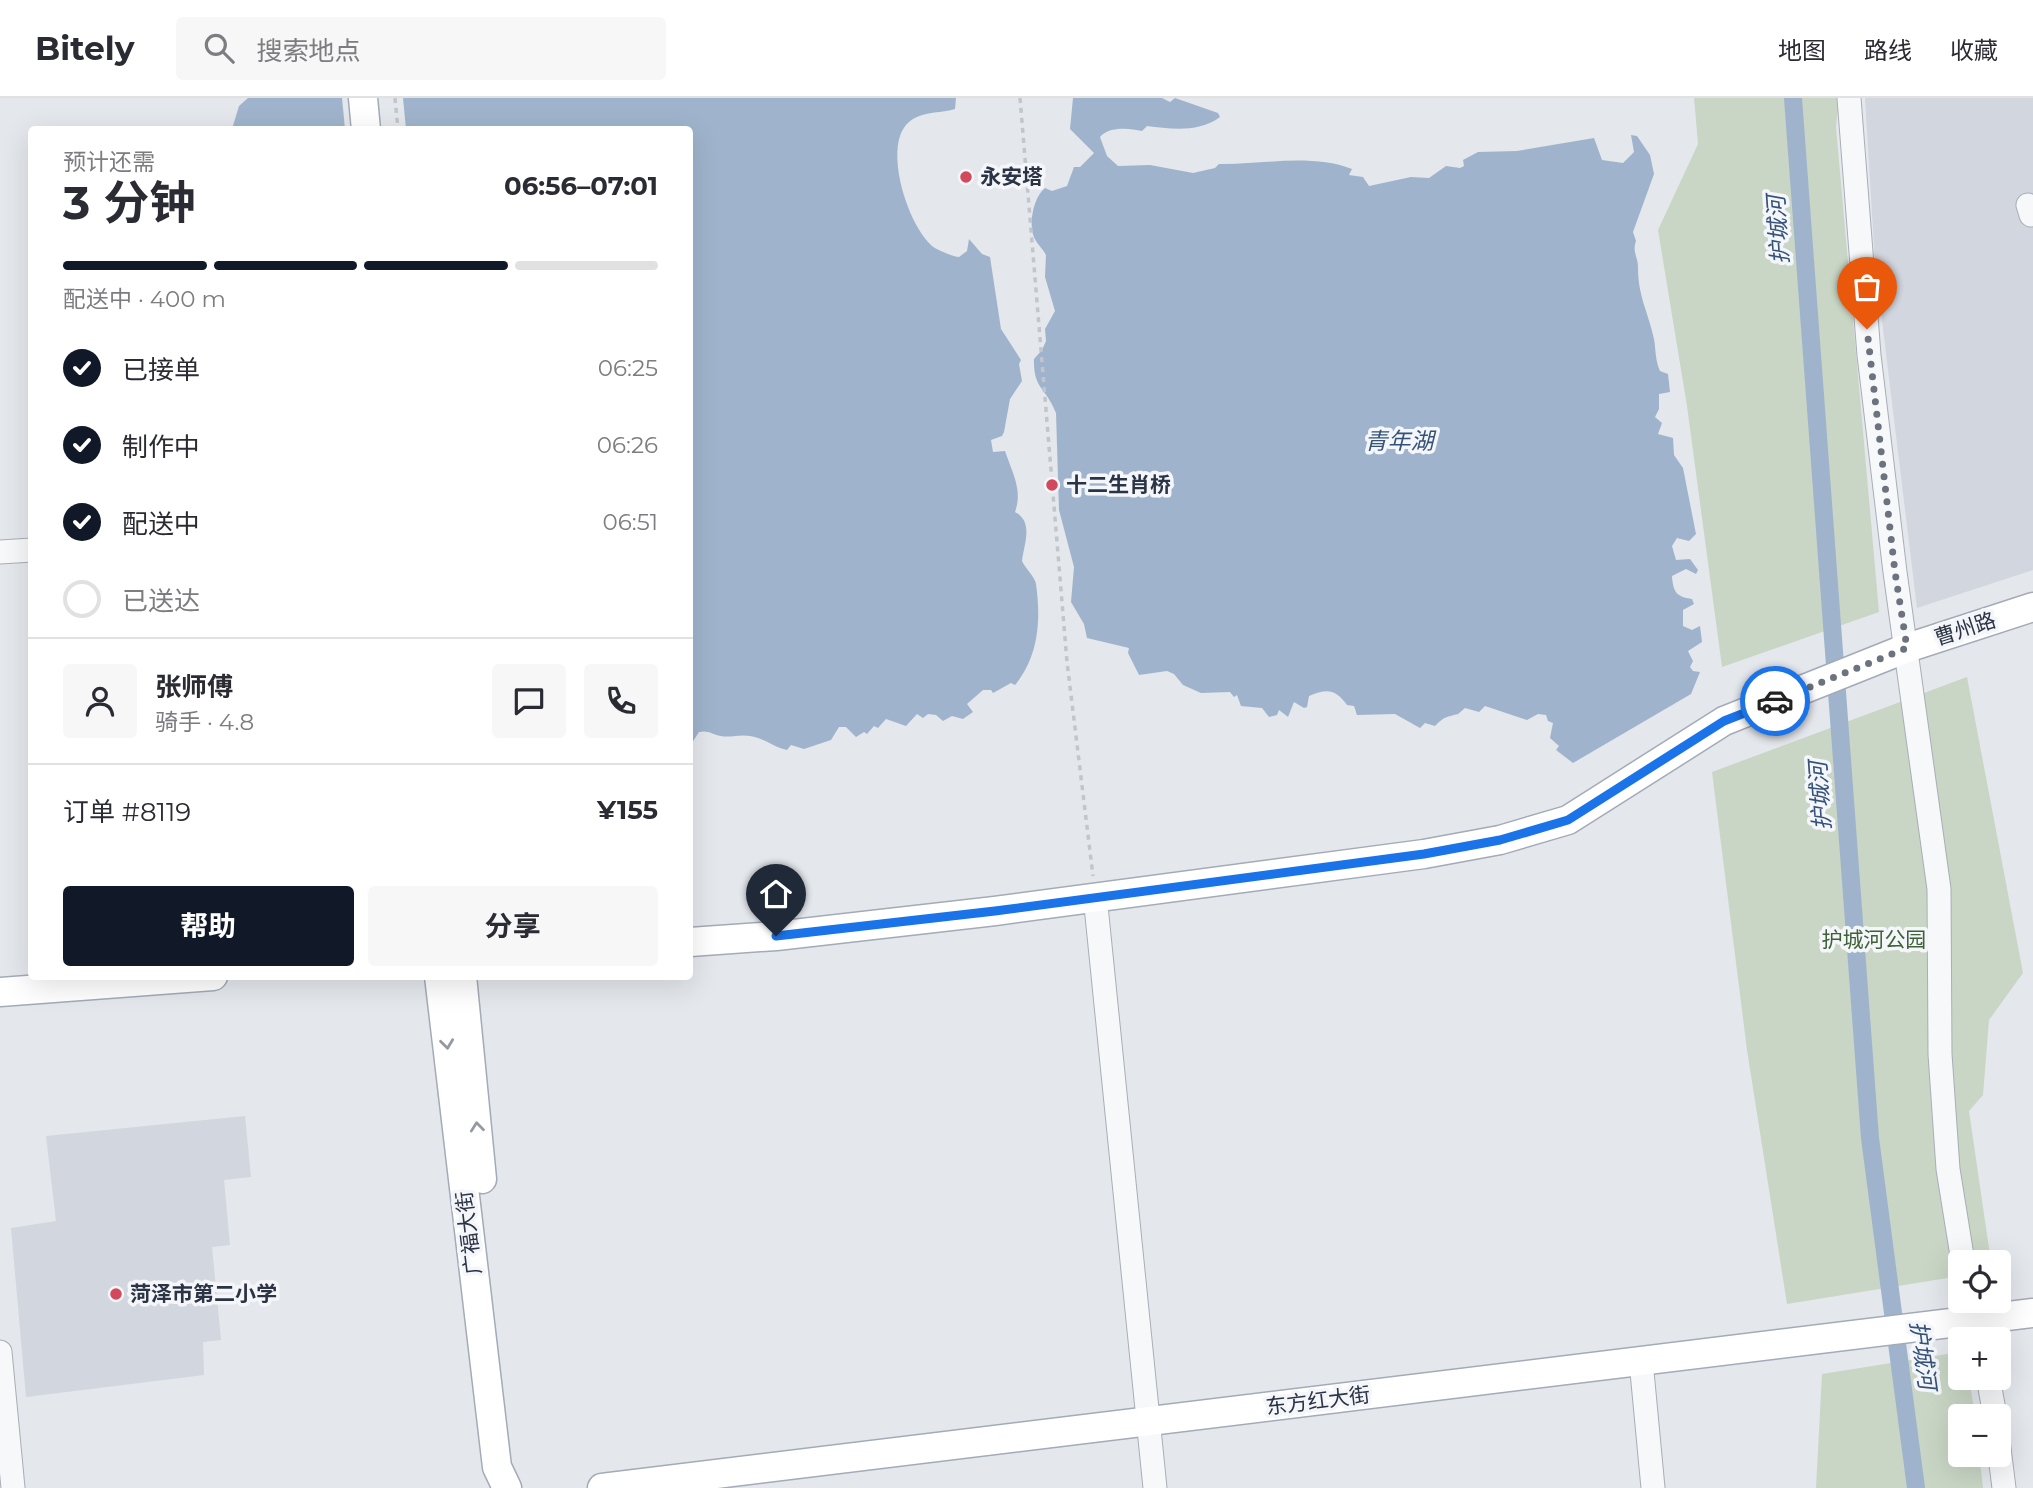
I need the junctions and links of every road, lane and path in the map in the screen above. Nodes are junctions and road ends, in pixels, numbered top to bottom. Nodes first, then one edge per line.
1 (363, 98) edge
2 (377, 98) edge
3 (395, 98) edge
4 (1020, 98) edge
5 (1849, 98) edge
6 (366, 126) edge
7 (380, 126) edge
8 (398, 126) edge
9 (28, 550) edge
10 (0, 552) edge
11 (2033, 607) edge
12 (1901, 651) junction
13 (1095, 896) junction
14 (693, 942) edge
15 (160, 980) edge
16 (439, 980) edge
17 (463, 980) edge
18 (0, 992) edge
19 (1961, 1250) edge
20 (2033, 1313) edge
21 (1972, 1320) edge
22 (0, 1352) edge
23 (1641, 1361) junction
24 (1150, 1422) junction
25 (2001, 1467) edge
26 (13, 1488) edge
27 (510, 1488) edge
28 (602, 1488) edge
29 (1156, 1488) edge
30 (1653, 1488) edge
31 (2004, 1488) edge

1 - 6 main road
2 - 7 main road
3 - 8 path
4 - 13 path
5 - 12 street
9 - 10 street
11 - 12 main road, 曹州路
12 - 13 main road, 曹州路
12 - 19 street
13 - 14 main road, 曹州路
13 - 24 street
15 - 18 main road
16 -> 27 main road, 广福大街
27 -> 17 main road, 广福大街
20 - 21 main road, 东方红大街
21 - 23 main road, 东方红大街
22 - 26 street
23 - 24 main road, 东方红大街
23 - 30 street
24 - 28 main road, 东方红大街
24 - 29 street
25 - 31 street

